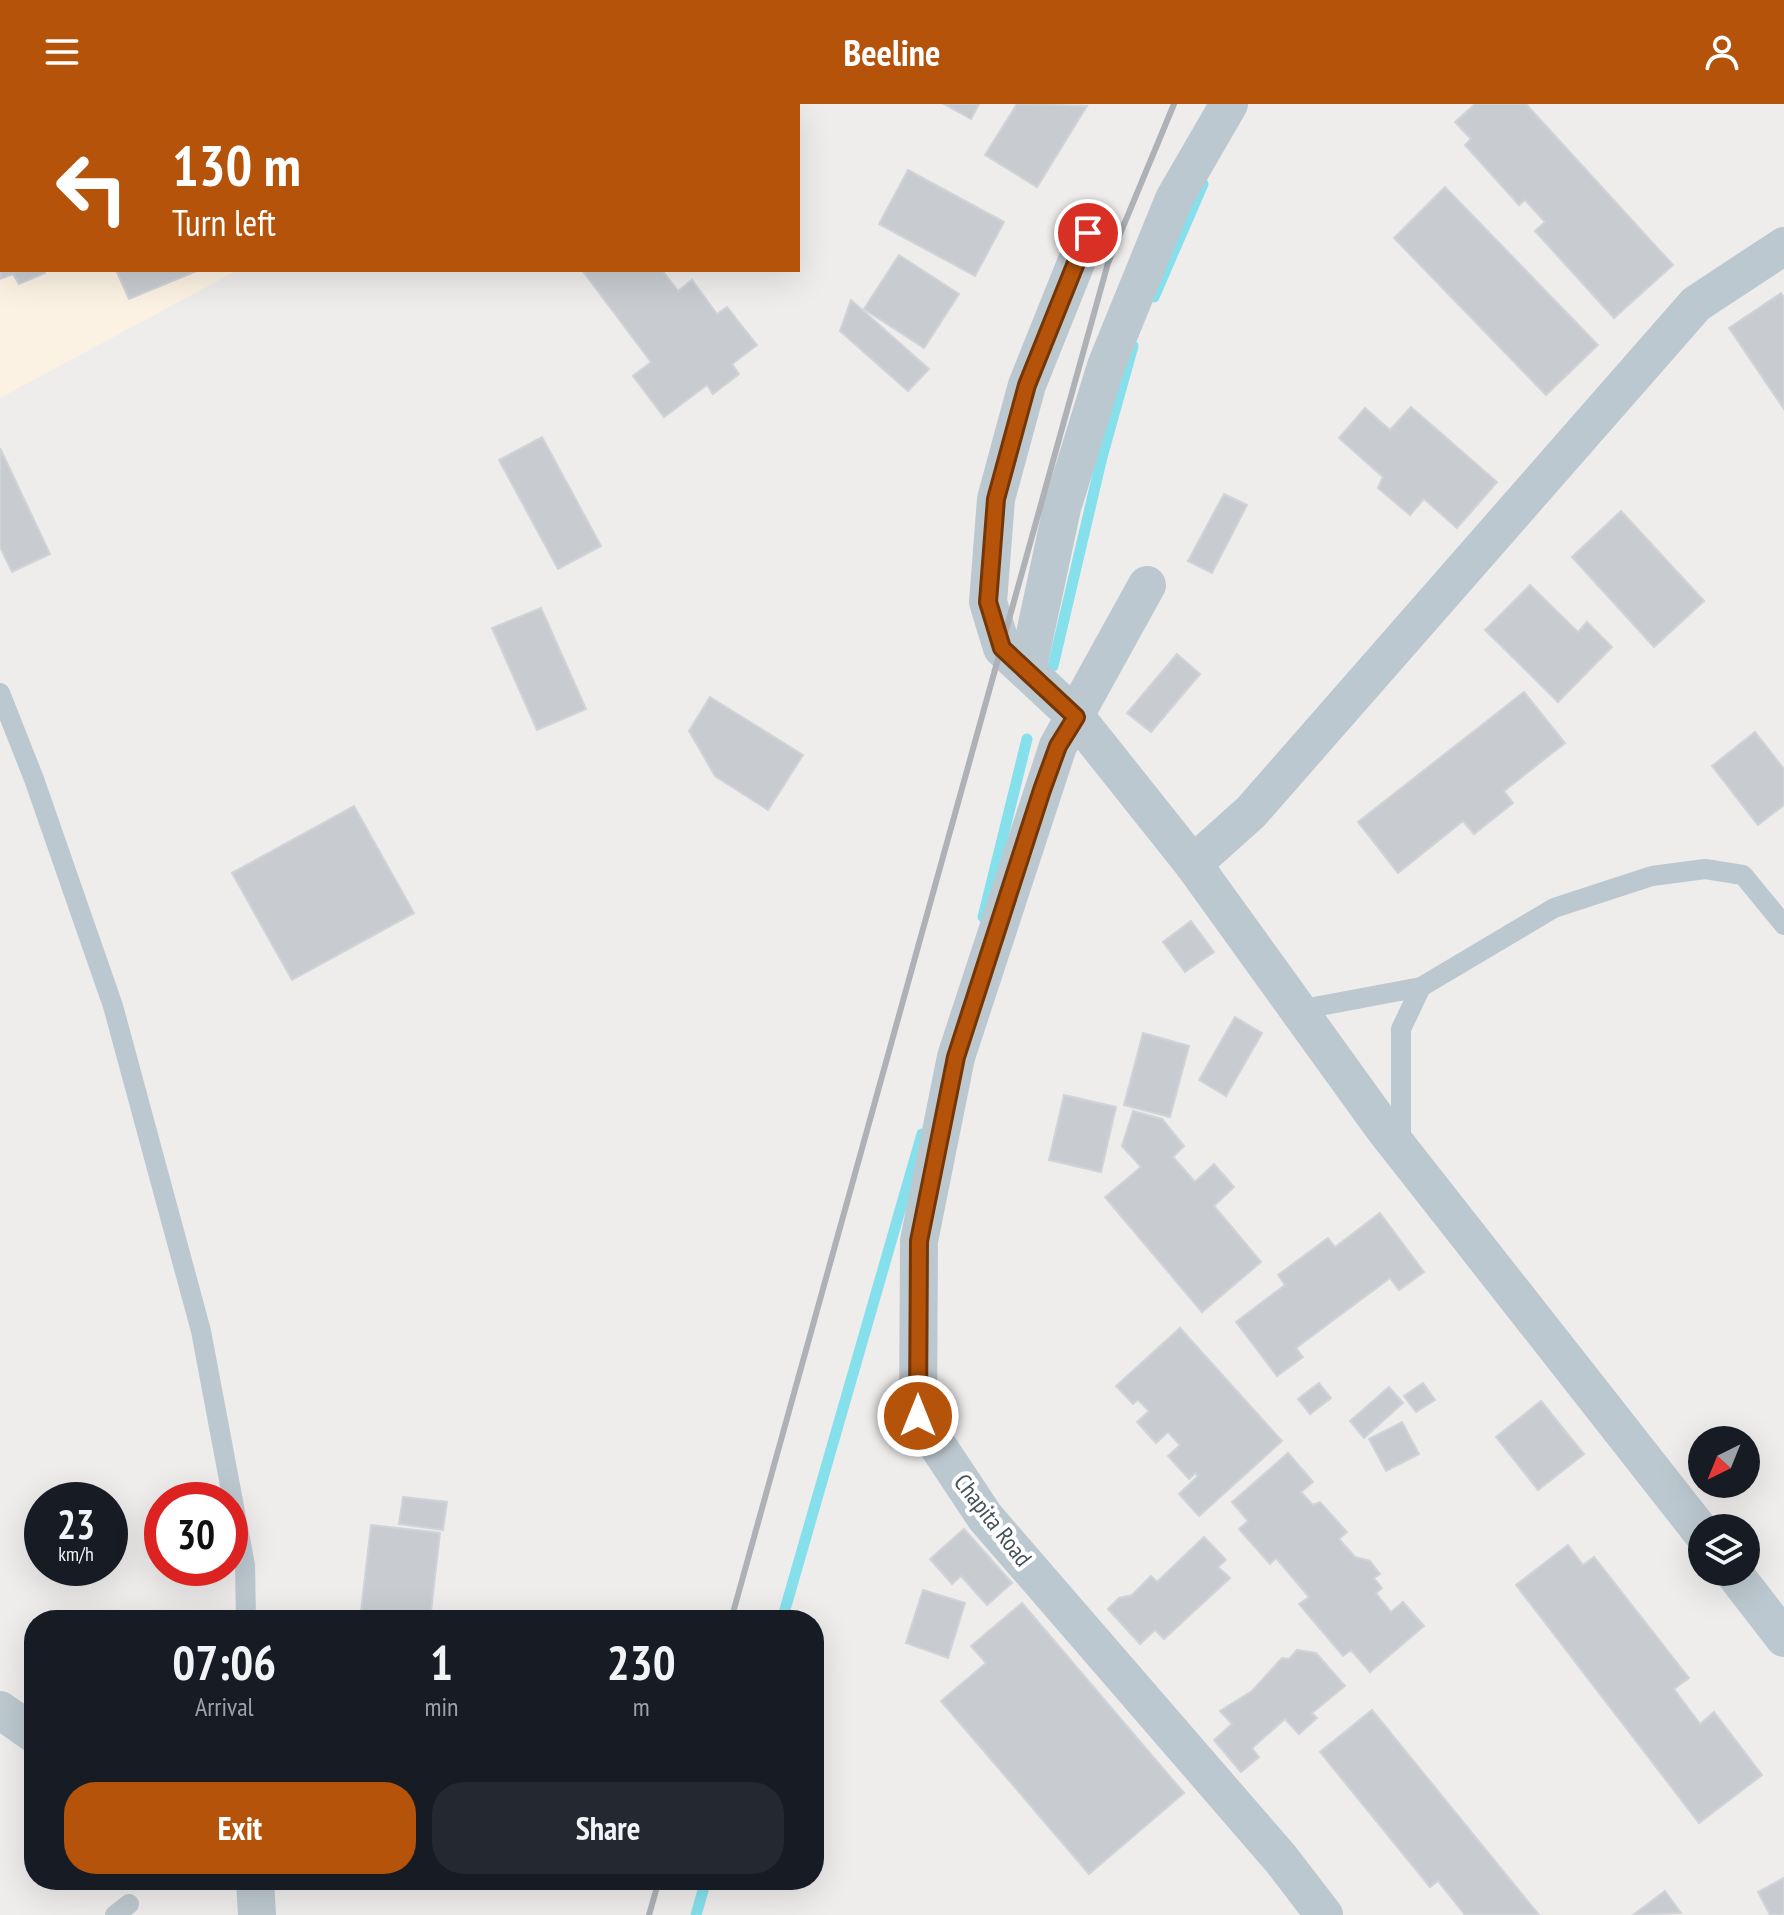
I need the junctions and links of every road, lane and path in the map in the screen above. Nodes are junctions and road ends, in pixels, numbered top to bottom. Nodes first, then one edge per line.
1 (1229, 104) edge
2 (1088, 233) dead end
3 (1784, 246) edge
4 (1147, 585) dead end
5 (1027, 671) junction
6 (0, 693) edge
7 (1076, 717) junction
8 (1193, 864) junction
9 (1784, 925) edge
10 (1421, 987) junction
11 (1298, 1010) junction
12 (1401, 1150) junction
13 (1688, 1515) edge
14 (1744, 1586) edge
15 (246, 1610) edge
16 (1784, 1638) edge
17 (0, 1710) edge
18 (24, 1727) edge
19 (256, 1890) edge
20 (257, 1915) edge
21 (1324, 1915) edge

1 - 5 street
2 - 5 street
3 - 8 street
4 - 7 street, Chapita Road
5 - 7 street
6 - 15 lane
7 - 8 street
7 - 21 street, Chapita Road
8 - 11 street
9 - 10 lane
10 - 11 lane
10 - 12 lane
11 - 12 street
12 - 13 street
14 - 16 street
17 - 18 street
19 - 20 street

